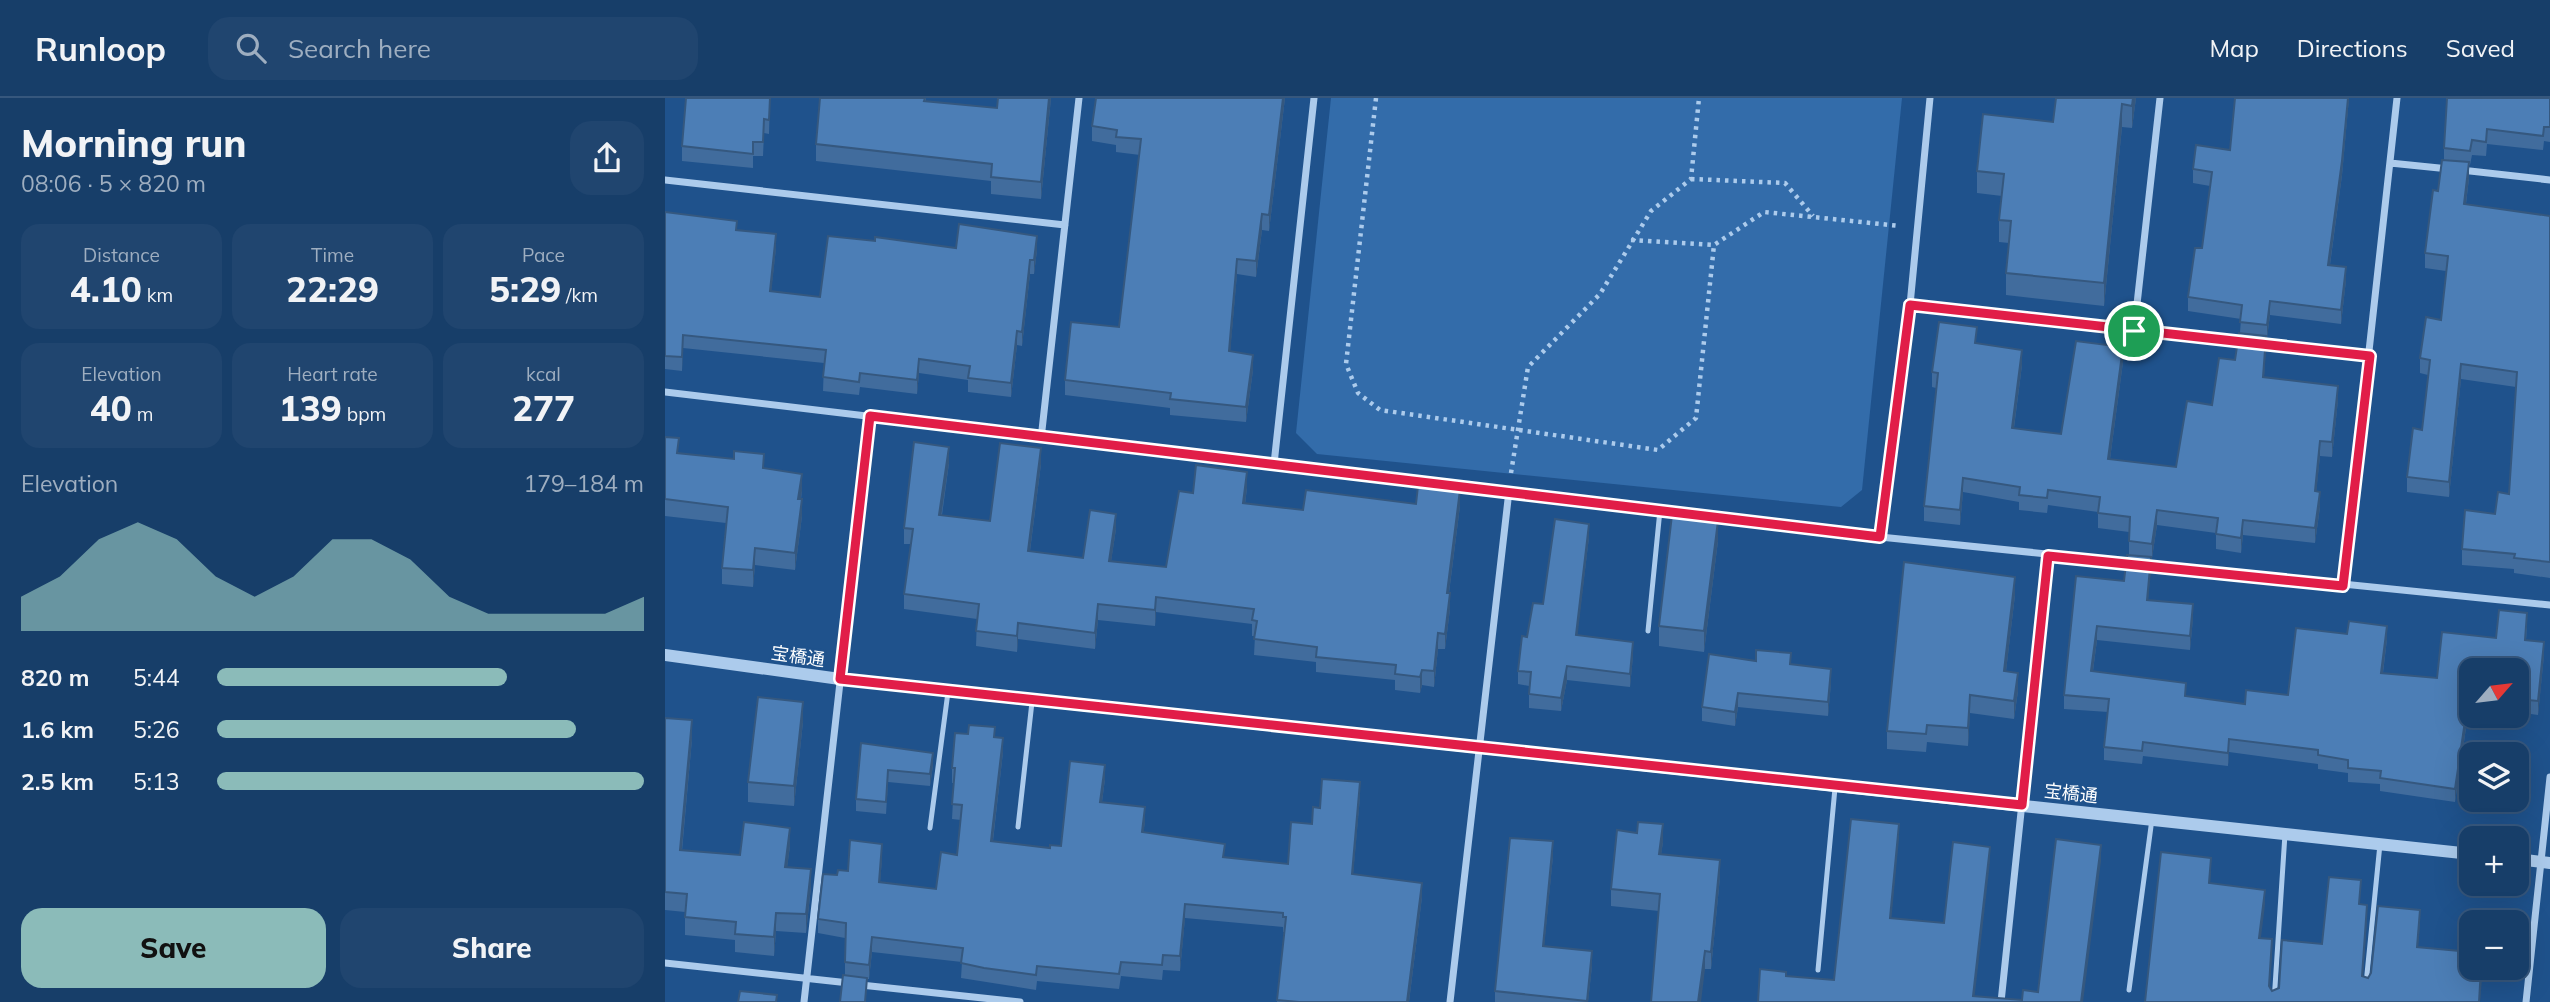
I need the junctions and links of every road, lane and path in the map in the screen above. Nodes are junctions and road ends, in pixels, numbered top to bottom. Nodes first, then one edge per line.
1 (1079, 98) edge
2 (1314, 98) edge
3 (1376, 98) edge
4 (1699, 98) edge
5 (1930, 98) edge
6 (2160, 98) edge
7 (2397, 98) edge
8 (2390, 163) junction
9 (1691, 179) junction
10 (665, 180) edge
11 (2550, 180) edge
12 (1814, 216) junction
13 (1065, 226) junction
14 (1918, 228) junction
15 (1631, 240) junction
16 (1714, 245) junction
17 (1910, 305) junction
18 (2134, 331) junction
19 (2370, 356) junction
20 (665, 392) edge
21 (870, 416) junction
22 (1516, 429) junction
23 (1041, 439) junction
24 (1274, 464) junction
25 (1509, 492) junction
26 (1660, 510) junction
27 (1880, 537) junction
28 (2048, 556) junction
29 (2343, 586) junction
30 (2550, 605) edge
31 (1648, 631) dead end
32 (665, 655) edge
33 (840, 679) junction
34 (948, 691) junction
35 (1032, 700) junction
36 (1478, 746) junction
37 (2550, 777) edge
38 (1836, 785) junction
39 (2022, 805) junction
40 (2152, 820) junction
41 (1019, 827) dead end
42 (930, 828) dead end
43 (2285, 834) junction
44 (2380, 844) junction
45 (2459, 853) edge
46 (2545, 862) edge
47 (665, 963) edge
48 (1818, 970) dead end
49 (806, 979) junction
50 (2366, 988) edge
51 (2129, 990) dead end
52 (804, 1002) edge
53 (1020, 1002) edge
54 (1450, 1002) edge
55 (2001, 1002) edge
56 (2274, 1002) edge
57 (2526, 1002) edge

1 - 13 street
2 - 24 street
3 - 22 path
4 - 9 path
5 - 14 street
6 - 18 street
7 - 8 street
8 - 11 street
8 - 19 street
9 - 12 path
9 - 15 path
10 - 13 street
12 - 14 path
12 - 16 path
13 - 23 street
14 - 17 street
15 - 16 path
15 - 22 path
16 - 22 path
17 - 18 street
17 - 27 street
18 - 19 street
19 - 29 street
20 - 21 street
21 - 23 street
21 - 33 street
22 - 25 path
23 - 24 street
24 - 25 street
25 - 26 street
25 - 36 street
26 - 27 street
26 - 31 lane
27 - 28 street
28 - 29 street
28 - 39 street
29 - 30 street
32 - 33 street, 宝橋通
33 - 34 street, 宝橋通
33 - 49 street
34 - 35 street, 宝橋通
34 - 42 lane
35 - 36 street, 宝橋通
35 - 41 lane
36 - 38 street, 宝橋通
36 - 54 street
37 - 46 street
38 - 39 street, 宝橋通
38 - 48 lane
39 - 40 street, 宝橋通
39 - 55 street
40 - 43 street, 宝橋通
40 - 51 lane
43 - 44 street, 宝橋通
43 - 56 lane
44 - 45 street, 宝橋通
44 - 50 lane
46 - 57 street
47 - 49 street
49 - 52 street
49 - 53 street

